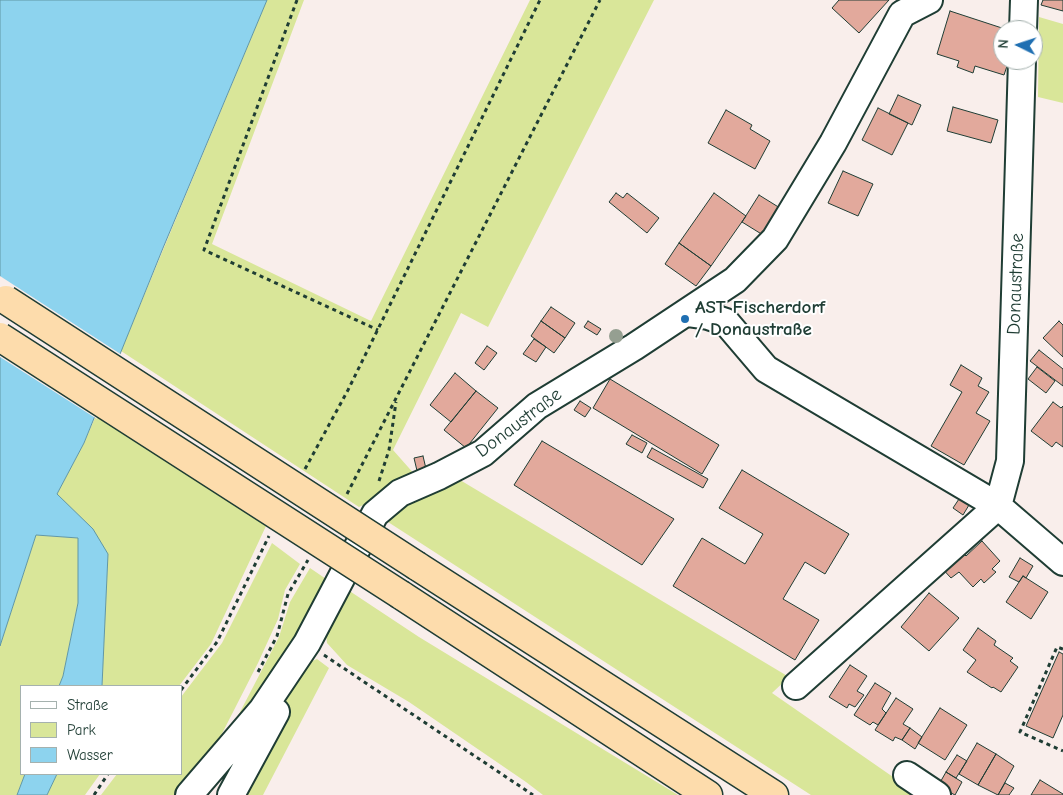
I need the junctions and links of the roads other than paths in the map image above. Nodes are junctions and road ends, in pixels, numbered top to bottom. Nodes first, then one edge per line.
1 (929, 0) edge
2 (1022, 70) edge
3 (735, 280) junction
4 (0, 296) edge
5 (687, 313) junction
6 (726, 322) junction
7 (0, 336) edge
8 (998, 506) junction
9 (1063, 562) edge
10 (287, 673) junction
11 (796, 686) dead end
12 (907, 775) dead end
13 (189, 795) edge
14 (231, 795) edge
15 (708, 795) edge
16 (774, 795) edge
17 (937, 795) edge

1 - 3 street, Donaustraße
2 - 8 street, Donaustraße
3 - 5 street, Donaustraße
3 - 6 street, Donaustraße
4 - 16 highway, bridge
5 - 6 street
5 - 10 street, Donaustraße
6 - 8 street
7 - 15 highway, bridge
8 - 9 street
8 - 11 street
10 - 13 street, Donaustraße
10 - 14 street
12 - 17 street

